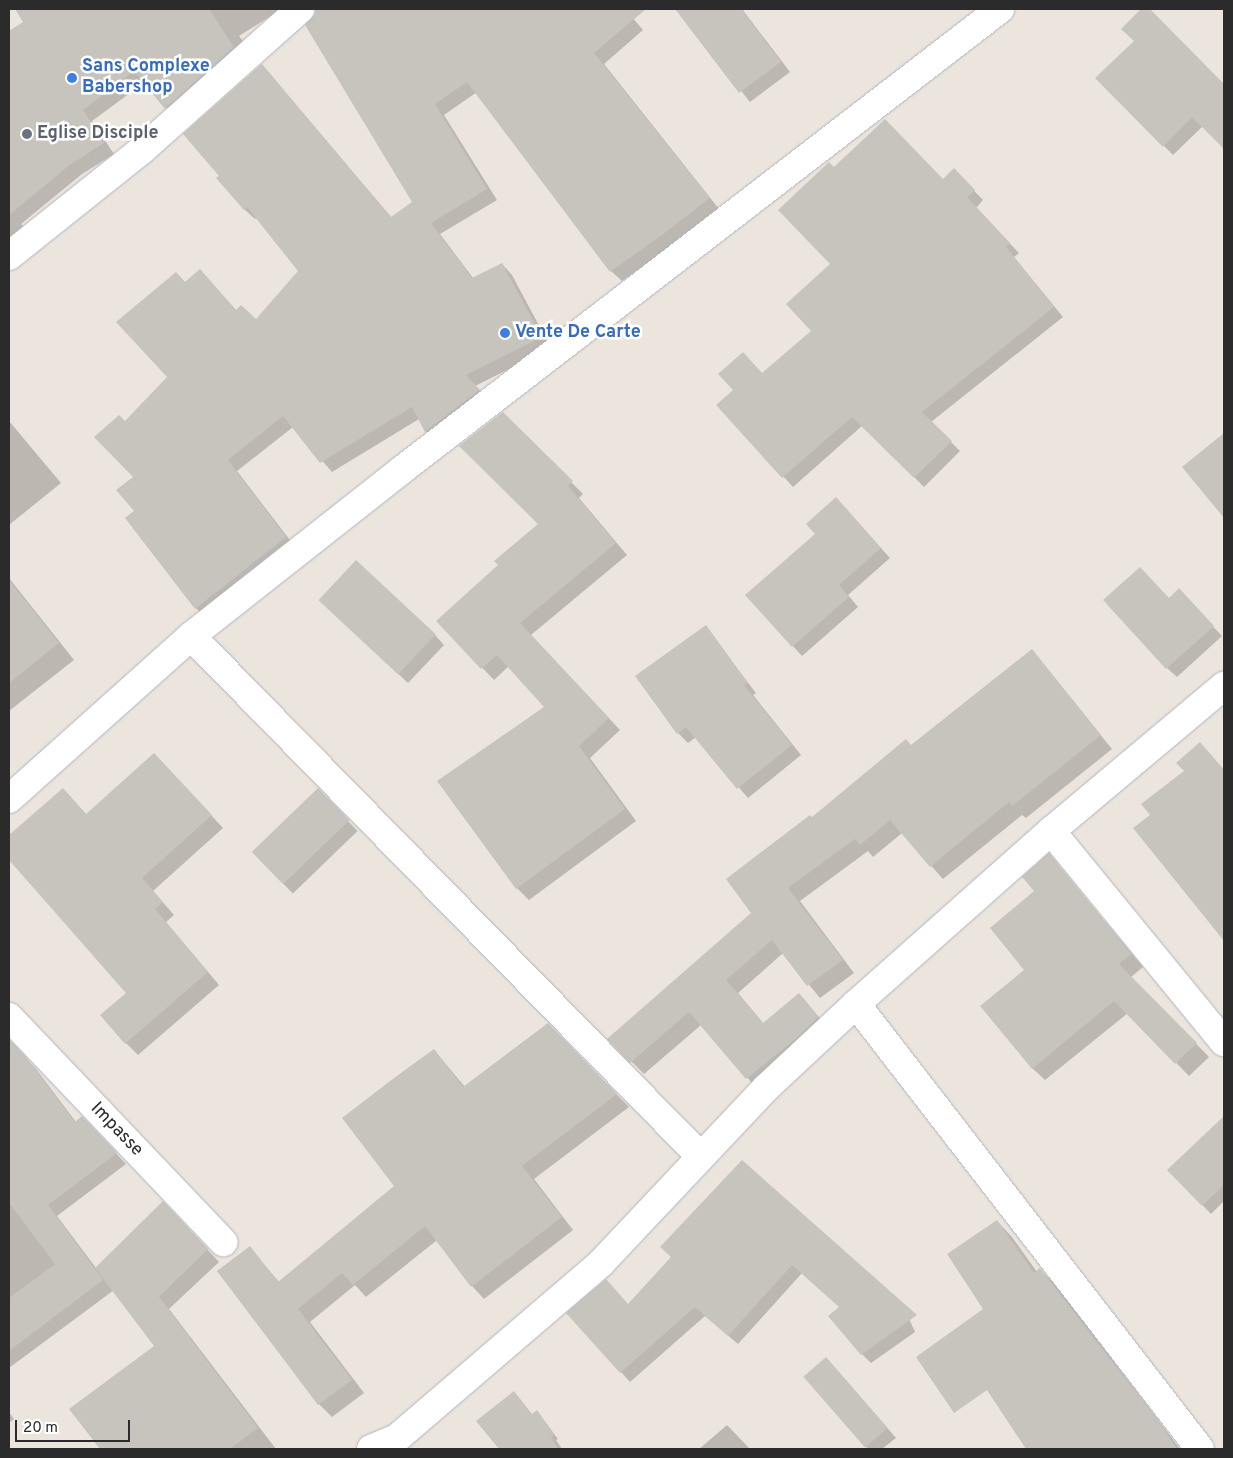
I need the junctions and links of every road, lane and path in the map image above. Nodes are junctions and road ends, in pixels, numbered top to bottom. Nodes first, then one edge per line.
1 (300, 9) edge
2 (1000, 9) edge
3 (9, 256) edge
4 (191, 636) junction
5 (1224, 686) edge
6 (9, 799) edge
7 (1051, 831) junction
8 (856, 1004) junction
9 (9, 1017) edge
10 (1224, 1042) edge
11 (700, 1156) junction
12 (223, 1242) dead end
13 (401, 1444) edge
14 (371, 1449) edge
15 (1200, 1449) edge

1 - 3 street
2 - 4 street
4 - 6 street
4 - 11 street
5 - 7 street
7 - 8 street
7 - 10 street
8 - 11 street
8 - 15 street
9 - 12 street, Impasse
11 - 13 street
13 - 14 street

